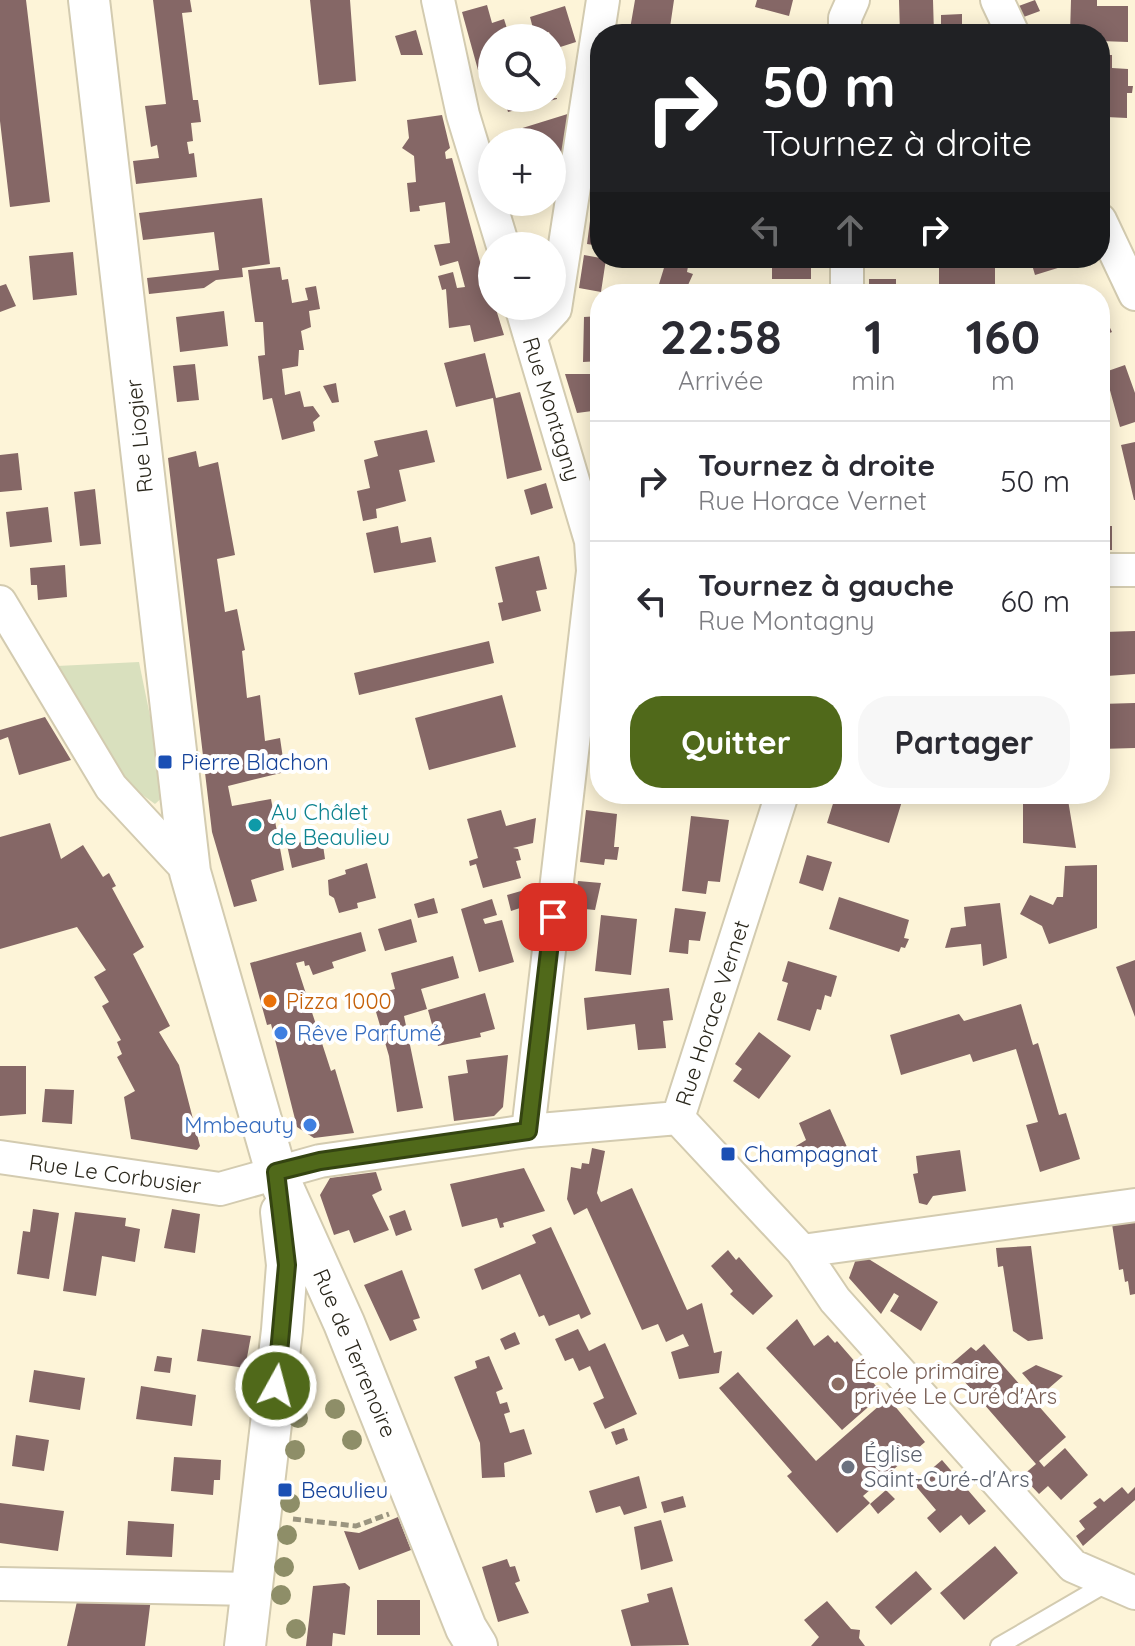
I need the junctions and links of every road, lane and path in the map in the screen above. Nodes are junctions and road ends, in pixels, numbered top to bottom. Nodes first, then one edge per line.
1 (89, 0) edge
2 (438, 0) edge
3 (603, 0) edge
4 (853, 0) edge
5 (997, 0) edge
6 (599, 24) edge
7 (845, 24) edge
8 (1008, 24) edge
9 (590, 84) edge
10 (499, 232) edge
11 (1110, 241) edge
12 (1135, 294) edge
13 (526, 321) edge
14 (590, 523) edge
15 (1110, 570) edge
16 (1135, 570) edge
17 (590, 597) edge
18 (0, 602) edge
19 (779, 804) edge
20 (190, 872) junction
21 (678, 1118) junction
22 (528, 1131) junction
23 (0, 1157) edge
24 (276, 1172) junction
25 (1135, 1205) edge
26 (802, 1251) junction
27 (416, 1504) junction
28 (261, 1515) junction
29 (0, 1584) edge
30 (1122, 1588) edge
31 (252, 1589) junction
32 (245, 1646) edge
33 (477, 1646) edge
34 (999, 1646) edge

1 - 20 street, Rue Liogier
2 - 10 street
3 - 6 street
4 - 7 street
5 - 8 street
9 - 13 street
11 - 12 street
13 - 14 street, Rue Montagny
15 - 16 street
17 - 22 street, Rue Montagny
18 - 20 street
19 - 21 street, Rue Horace Vernet
20 - 24 street, Rue de Terrenoire
21 - 22 street, Rue Horace Vernet
21 - 26 street
22 - 24 street, Rue Horace Vernet
23 - 24 street, Rue Le Corbusier
24 - 27 street, Rue de Terrenoire
24 - 28 street
25 - 26 street
26 - 30 street
27 - 28 path
27 - 33 street, Rue de Terrenoire
28 - 31 street
29 - 31 street
30 - 34 lane
31 - 32 street

